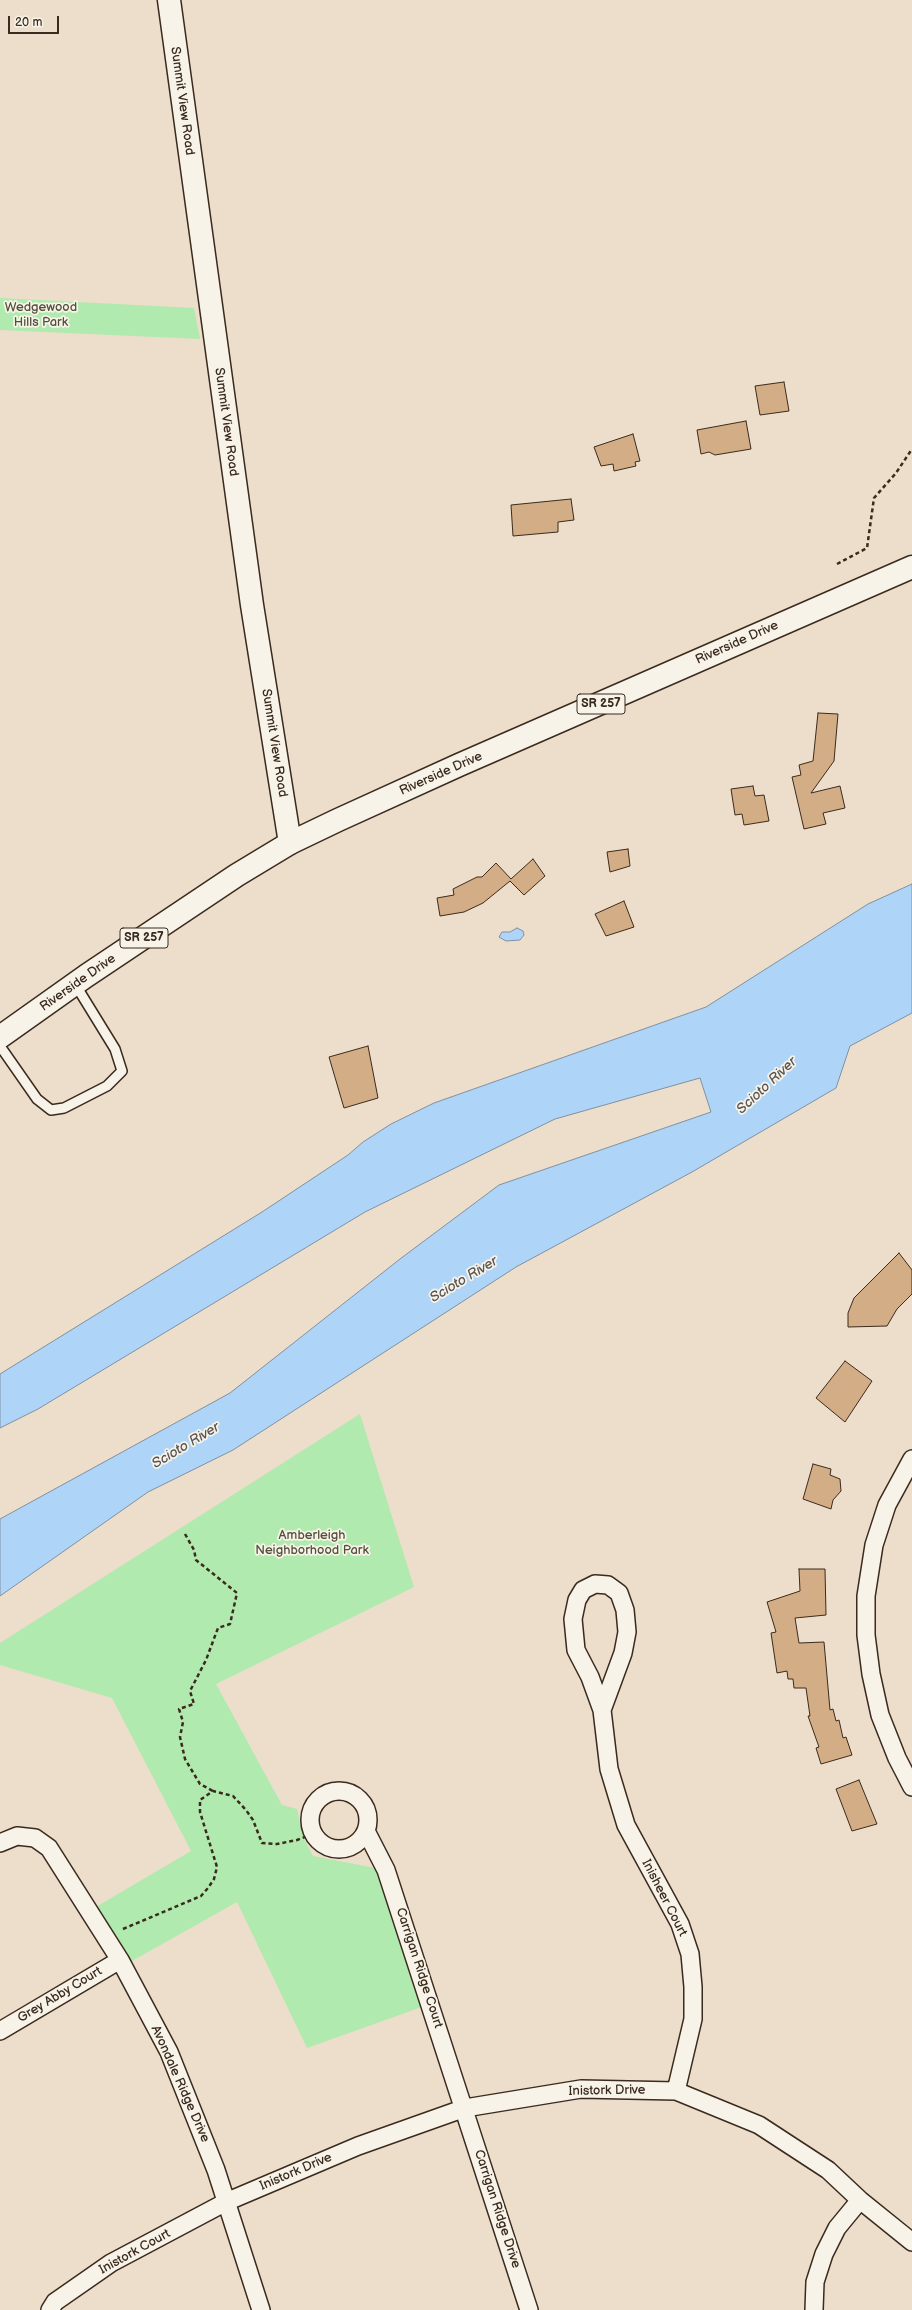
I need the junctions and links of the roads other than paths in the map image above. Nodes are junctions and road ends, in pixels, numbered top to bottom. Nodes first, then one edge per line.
1 (169, 0) edge
2 (912, 567) edge
3 (290, 843) junction
4 (75, 984) junction
5 (0, 1037) edge
6 (0, 1046) edge
7 (912, 1459) edge
8 (602, 1710) junction
9 (912, 1787) edge
10 (366, 1831) junction
11 (0, 1843) edge
12 (120, 1960) junction
13 (0, 2031) edge
14 (676, 2090) junction
15 (465, 2108) junction
16 (860, 2200) junction
17 (226, 2202) junction
18 (912, 2242) edge
19 (50, 2310) edge
20 (261, 2310) edge
21 (529, 2310) edge
22 (814, 2310) edge

1 - 3 main road, Summit View Road
2 - 3 main road, Riverside Drive / SR 257
3 - 4 main road, Riverside Drive / SR 257
4 - 5 main road, Riverside Drive / SR 257
4 - 6 lane
7 - 9 street
8 - 8 street, Inisheer Court
8 - 14 street, Inisheer Court
10 - 10 street, Carrigan Ridge Court
10 - 15 street, Carrigan Ridge Court
11 - 12 street, Avondale Ridge Drive
12 - 13 street, Grey Abby Court
12 - 17 street, Avondale Ridge Drive
14 - 15 street, Inistork Drive
14 - 16 street, Inistork Drive
15 - 17 street, Inistork Drive
15 - 21 street, Carrigan Ridge Drive
16 - 18 street, Inistork Drive
16 - 22 street
17 - 19 street, Inistork Court
17 - 20 street, Avondale Ridge Drive

